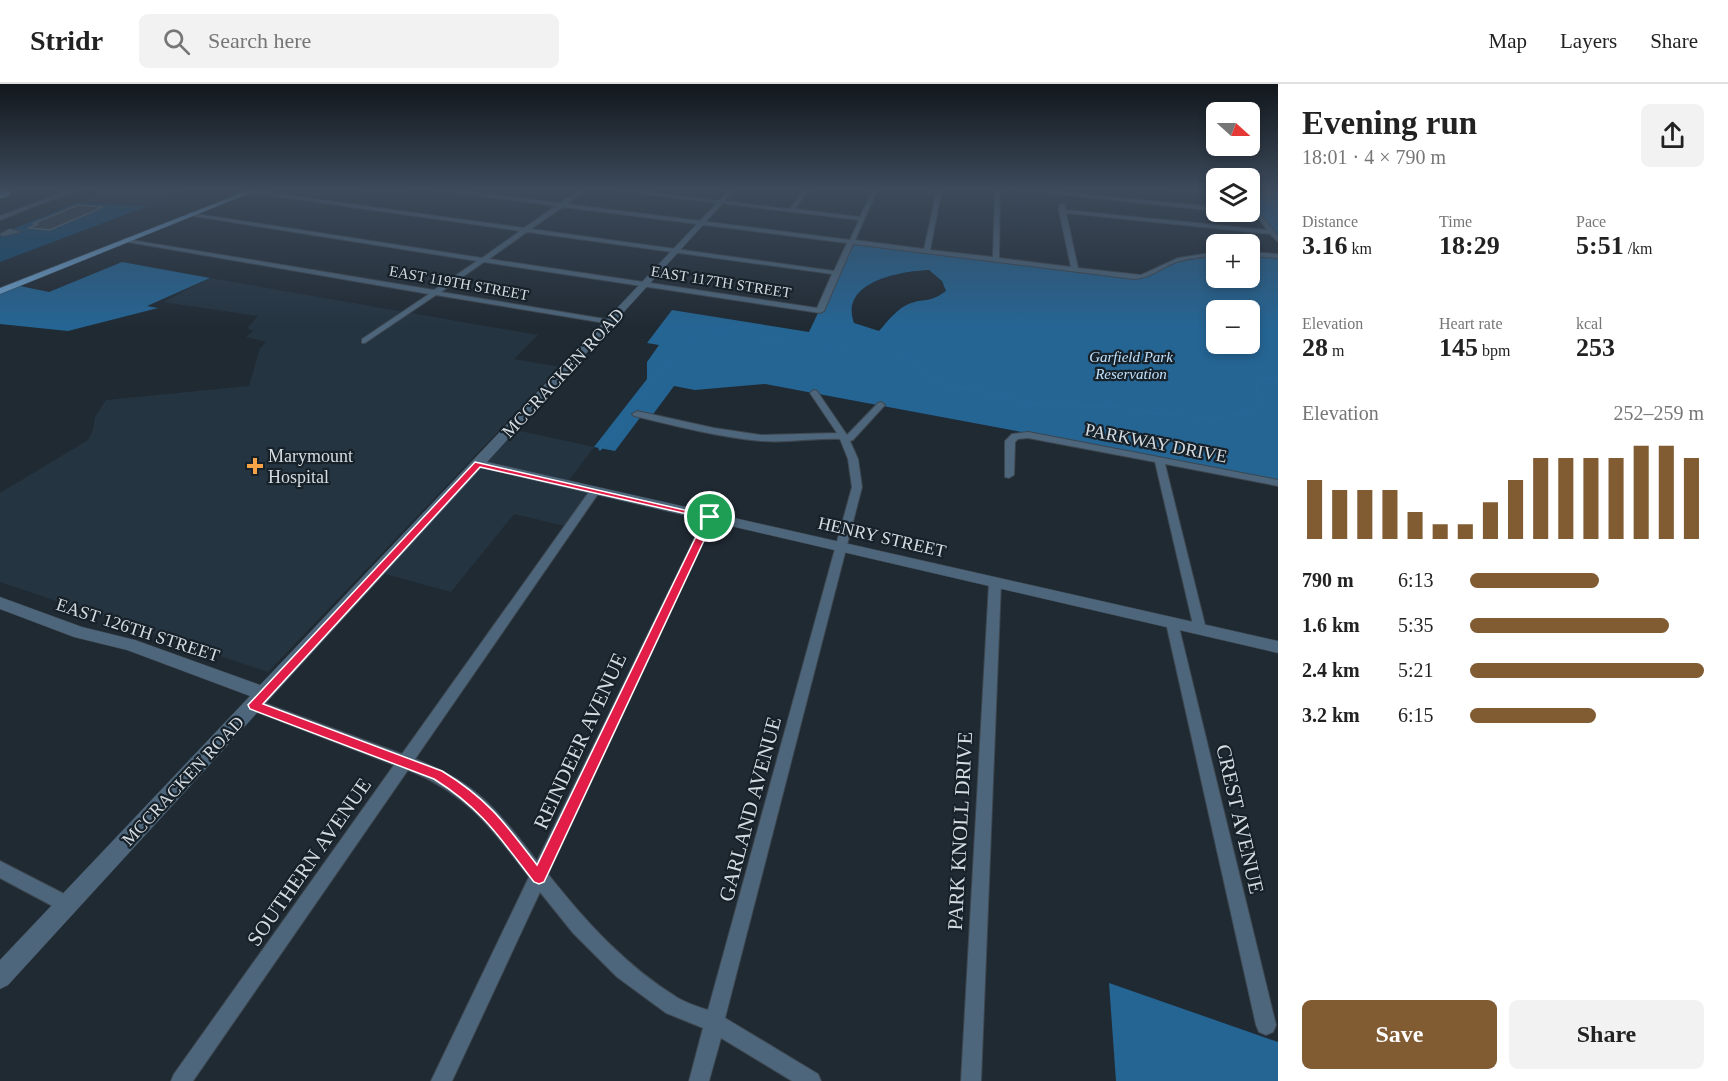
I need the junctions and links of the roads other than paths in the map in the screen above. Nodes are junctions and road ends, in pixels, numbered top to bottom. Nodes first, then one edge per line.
1 (139, 236) edge
2 (326, 236) edge
3 (518, 236) edge
4 (567, 236) edge
5 (689, 236) edge
6 (803, 236) edge
7 (855, 236) edge
8 (930, 236) edge
9 (997, 236) edge
10 (1067, 236) edge
11 (125, 241) junction
12 (852, 242) junction
13 (676, 250) junction
14 (927, 251) junction
15 (1206, 255) edge
16 (1260, 255) edge
17 (1278, 256) edge
18 (482, 259) junction
19 (996, 260) junction
20 (1075, 270) junction
21 (837, 273) junction
22 (646, 284) junction
23 (0, 291) edge
24 (434, 293) junction
25 (610, 322) junction
26 (365, 341) dead end
27 (814, 393) dead end
28 (881, 405) dead end
29 (637, 414) dead end
30 (843, 436) junction
31 (1159, 460) junction
32 (478, 464) junction
33 (1009, 475) dead end
34 (1278, 483) edge
35 (595, 491) junction
36 (710, 517) junction
37 (840, 548) junction
38 (995, 583) junction
39 (0, 603) edge
40 (1172, 623) junction
41 (1200, 629) junction
42 (1278, 647) edge
43 (259, 700) junction
44 (404, 763) junction
45 (0, 869) edge
46 (539, 877) junction
47 (68, 905) junction
48 (0, 977) edge
49 (715, 1023) junction
50 (1266, 1025) dead end
51 (181, 1081) edge
52 (441, 1081) edge
53 (699, 1081) edge
54 (811, 1081) edge
55 (971, 1081) edge

1 - 11 main road
2 - 18 street, EAST 117TH STREET
3 - 18 street
4 - 13 street
5 - 13 street, MCCRACKEN ROAD
6 - 12 street
7 - 12 street
8 - 14 street
9 - 19 street
10 - 20 street
11 - 23 main road
11 - 24 street, EAST 119TH STREET
12 - 14 street
12 - 21 street
13 - 21 street
13 - 22 street, MCCRACKEN ROAD
14 - 19 street
15 - 20 street
16 - 17 street
18 - 22 street, EAST 117TH STREET
18 - 24 street
19 - 20 street
21 - 22 street, EAST 117TH STREET
22 - 25 street, MCCRACKEN ROAD
24 - 25 street, EAST 119TH STREET
24 - 26 street
25 - 32 street, MCCRACKEN ROAD
27 - 30 street, GARLAND AVENUE
28 - 30 street
29 - 30 street
30 - 37 street, GARLAND AVENUE
31 - 33 street, PARKWAY DRIVE
31 - 34 street, PARKWAY DRIVE
31 - 41 street
32 - 35 street, HENRY STREET
32 - 43 street, MCCRACKEN ROAD
35 - 36 street, HENRY STREET
35 - 44 street, SOUTHERN AVENUE
36 - 37 street, HENRY STREET
36 - 46 street, REINDEER AVENUE
37 - 38 street, HENRY STREET
37 - 49 street, GARLAND AVENUE
38 - 40 street, HENRY STREET
38 - 55 street, PARK KNOLL DRIVE
39 - 43 street, EAST 126TH STREET
40 - 41 street, HENRY STREET
40 - 50 street, CREST AVENUE
41 - 42 street, HENRY STREET
43 - 44 street
43 - 47 street, MCCRACKEN ROAD
44 - 46 street
44 - 51 street, SOUTHERN AVENUE
45 - 47 street
46 - 49 street
46 - 52 street, REINDEER AVENUE
47 - 48 street, MCCRACKEN ROAD
49 - 53 street, GARLAND AVENUE
49 - 54 street

